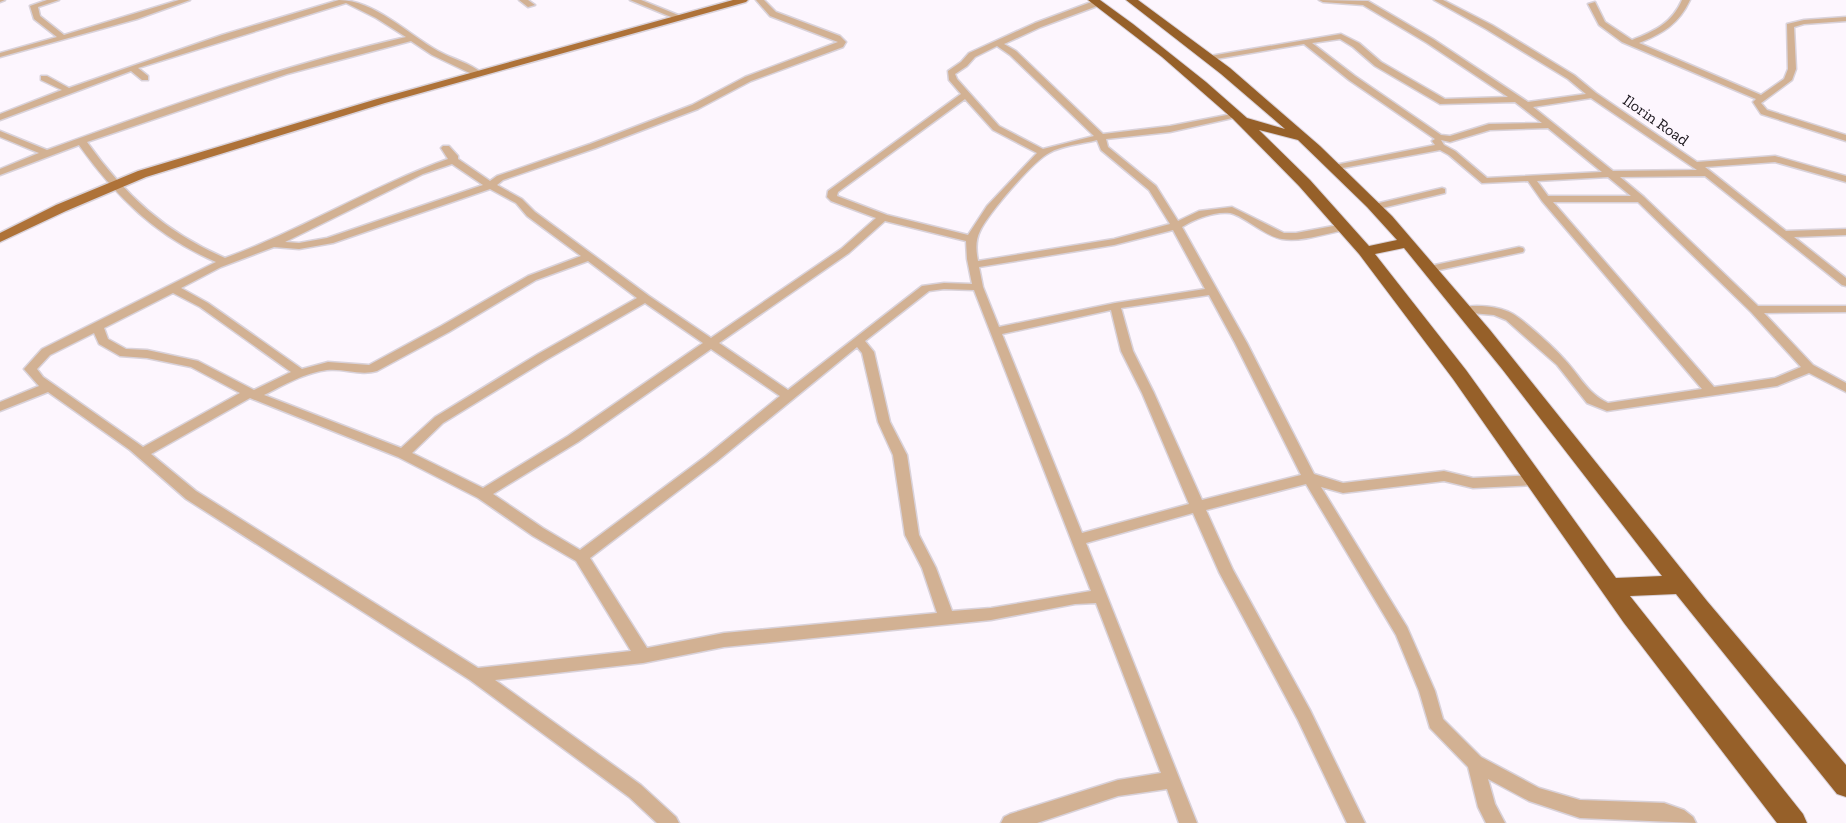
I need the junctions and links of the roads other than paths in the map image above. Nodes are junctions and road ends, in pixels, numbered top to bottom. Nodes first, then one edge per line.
1 (55, 0) edge
2 (186, 0) edge
3 (347, 0) edge
4 (523, 0) edge
5 (634, 0) edge
6 (743, 0) edge
7 (760, 0) edge
8 (1131, 0) edge
9 (1328, 0) edge
10 (1438, 0) edge
11 (1686, 0) edge
12 (1095, 1) edge
13 (1592, 4) dead end
14 (531, 5) dead end
15 (679, 17) junction
16 (1846, 19) edge
17 (62, 37) junction
18 (414, 38) junction
19 (1306, 42) junction
20 (1632, 42) junction
21 (999, 44) junction
22 (0, 55) edge
23 (1210, 58) junction
24 (133, 68) junction
25 (479, 74) junction
26 (44, 78) dead end
27 (145, 78) dead end
28 (67, 90) junction
29 (966, 94) junction
30 (1593, 95) junction
31 (1761, 98) junction
32 (1515, 99) junction
33 (1526, 106) junction
34 (0, 117) edge
35 (1237, 118) junction
36 (1549, 126) junction
37 (0, 134) edge
38 (1300, 137) junction
39 (1101, 138) junction
40 (1846, 138) edge
41 (82, 142) junction
42 (1442, 143) junction
43 (1043, 152) junction
44 (46, 153) junction
45 (1696, 165) junction
46 (1335, 168) junction
47 (0, 172) edge
48 (1707, 173) junction
49 (1611, 174) junction
50 (1530, 178) junction
51 (1846, 179) edge
52 (116, 184) junction
53 (490, 186) junction
54 (1442, 192) dead end
55 (1545, 199) junction
56 (1640, 199) junction
57 (1374, 207) junction
58 (883, 217) junction
59 (1176, 226) junction
60 (1344, 227) junction
61 (1846, 232) edge
62 (1785, 234) junction
63 (0, 238) edge
64 (971, 240) junction
65 (1407, 243) junction
66 (273, 244) junction
67 (1519, 250) dead end
68 (1365, 251) junction
69 (589, 257) junction
70 (225, 262) junction
71 (973, 265) junction
72 (1430, 268) junction
73 (1846, 283) edge
74 (978, 287) junction
75 (173, 288) junction
76 (1213, 291) junction
77 (645, 298) junction
78 (1114, 306) junction
79 (1846, 309) edge
80 (1464, 310) junction
81 (1755, 310) junction
82 (97, 326) junction
83 (996, 332) junction
84 (858, 340) junction
85 (709, 344) junction
86 (1809, 368) junction
87 (300, 373) junction
88 (48, 387) junction
89 (1846, 388) edge
90 (1711, 391) junction
91 (252, 394) junction
92 (788, 396) junction
93 (0, 407) edge
94 (142, 453) junction
95 (403, 454) junction
96 (1309, 478) junction
97 (1536, 480) junction
98 (483, 494) junction
99 (1197, 507) junction
100 (1079, 539) junction
101 (581, 557) junction
102 (1680, 585) junction
103 (1611, 587) junction
104 (1101, 596) junction
105 (946, 618) junction
106 (643, 656) junction
107 (476, 675) junction
108 (1475, 763) junction
109 (1172, 780) junction
110 (1846, 785) edge
111 (670, 823) edge
112 (1010, 823) edge
113 (1188, 823) edge
114 (1356, 823) edge
115 (1496, 823) edge
116 (1687, 823) edge
117 (1794, 823) edge

1 - 17 street
2 - 17 street
3 - 18 street
3 - 24 street
4 - 14 street
5 - 15 street
6 - 15 main road
7 - 53 street
8 - 23 highway
9 - 32 street
10 - 30 street, Ilorin Road
11 - 20 street
12 - 21 street
12 - 35 highway
13 - 20 street
15 - 25 main road
16 - 31 street
17 - 22 street
18 - 25 street
18 - 41 street
19 - 23 street
19 - 32 street
19 - 42 street
20 - 31 street
21 - 29 street
21 - 39 street
23 - 38 highway
24 - 27 street
24 - 28 street
25 - 52 main road
26 - 28 street
28 - 34 street
29 - 43 street
29 - 58 street
30 - 33 street
30 - 45 street, Ilorin Road
31 - 40 street
32 - 33 street
33 - 36 street
35 - 38 highway
35 - 39 street
35 - 60 highway
36 - 42 street
36 - 49 street
37 - 44 street
38 - 46 highway
39 - 43 street
39 - 59 street
41 - 44 street
41 - 52 street
42 - 46 street
42 - 50 street
43 - 64 street
44 - 47 street
45 - 48 street, Ilorin Road
45 - 51 street
46 - 57 highway
48 - 49 street
48 - 62 street, Ilorin Road
49 - 50 street
49 - 56 street
50 - 55 street
52 - 63 main road
52 - 70 street
53 - 66 street
53 - 66 street
53 - 69 street
54 - 57 street
55 - 56 street
55 - 90 street
56 - 81 street
57 - 65 highway
58 - 64 street
58 - 85 street
59 - 60 street
59 - 71 street
59 - 76 street
60 - 68 highway
61 - 62 street
62 - 73 street, Ilorin Road
64 - 71 street
65 - 68 highway
65 - 72 highway
66 - 70 street
67 - 72 street
68 - 97 highway
69 - 77 street
69 - 87 street
70 - 75 street
71 - 74 street
72 - 80 highway
74 - 83 street
74 - 84 street
75 - 82 street
75 - 87 street
76 - 78 street
76 - 96 street
77 - 85 street
77 - 95 street
78 - 83 street
78 - 99 street
79 - 81 street
80 - 90 street
80 - 102 highway
81 - 86 street
82 - 88 street
82 - 91 street
83 - 100 street
84 - 92 street
84 - 105 street
85 - 92 street
85 - 98 street
86 - 89 street
86 - 90 street
87 - 91 street
88 - 93 street
88 - 94 street
91 - 94 street
91 - 95 street
92 - 101 street
94 - 107 street
95 - 98 street
96 - 97 street
96 - 99 street
96 - 108 street
97 - 103 highway
98 - 101 street
99 - 100 street
99 - 114 street
100 - 104 street
101 - 106 street
102 - 103 highway
102 - 110 highway
103 - 117 highway
104 - 105 street
104 - 109 street
105 - 106 street
106 - 107 street
107 - 111 street
108 - 115 street
108 - 116 street
109 - 112 street
109 - 113 street

